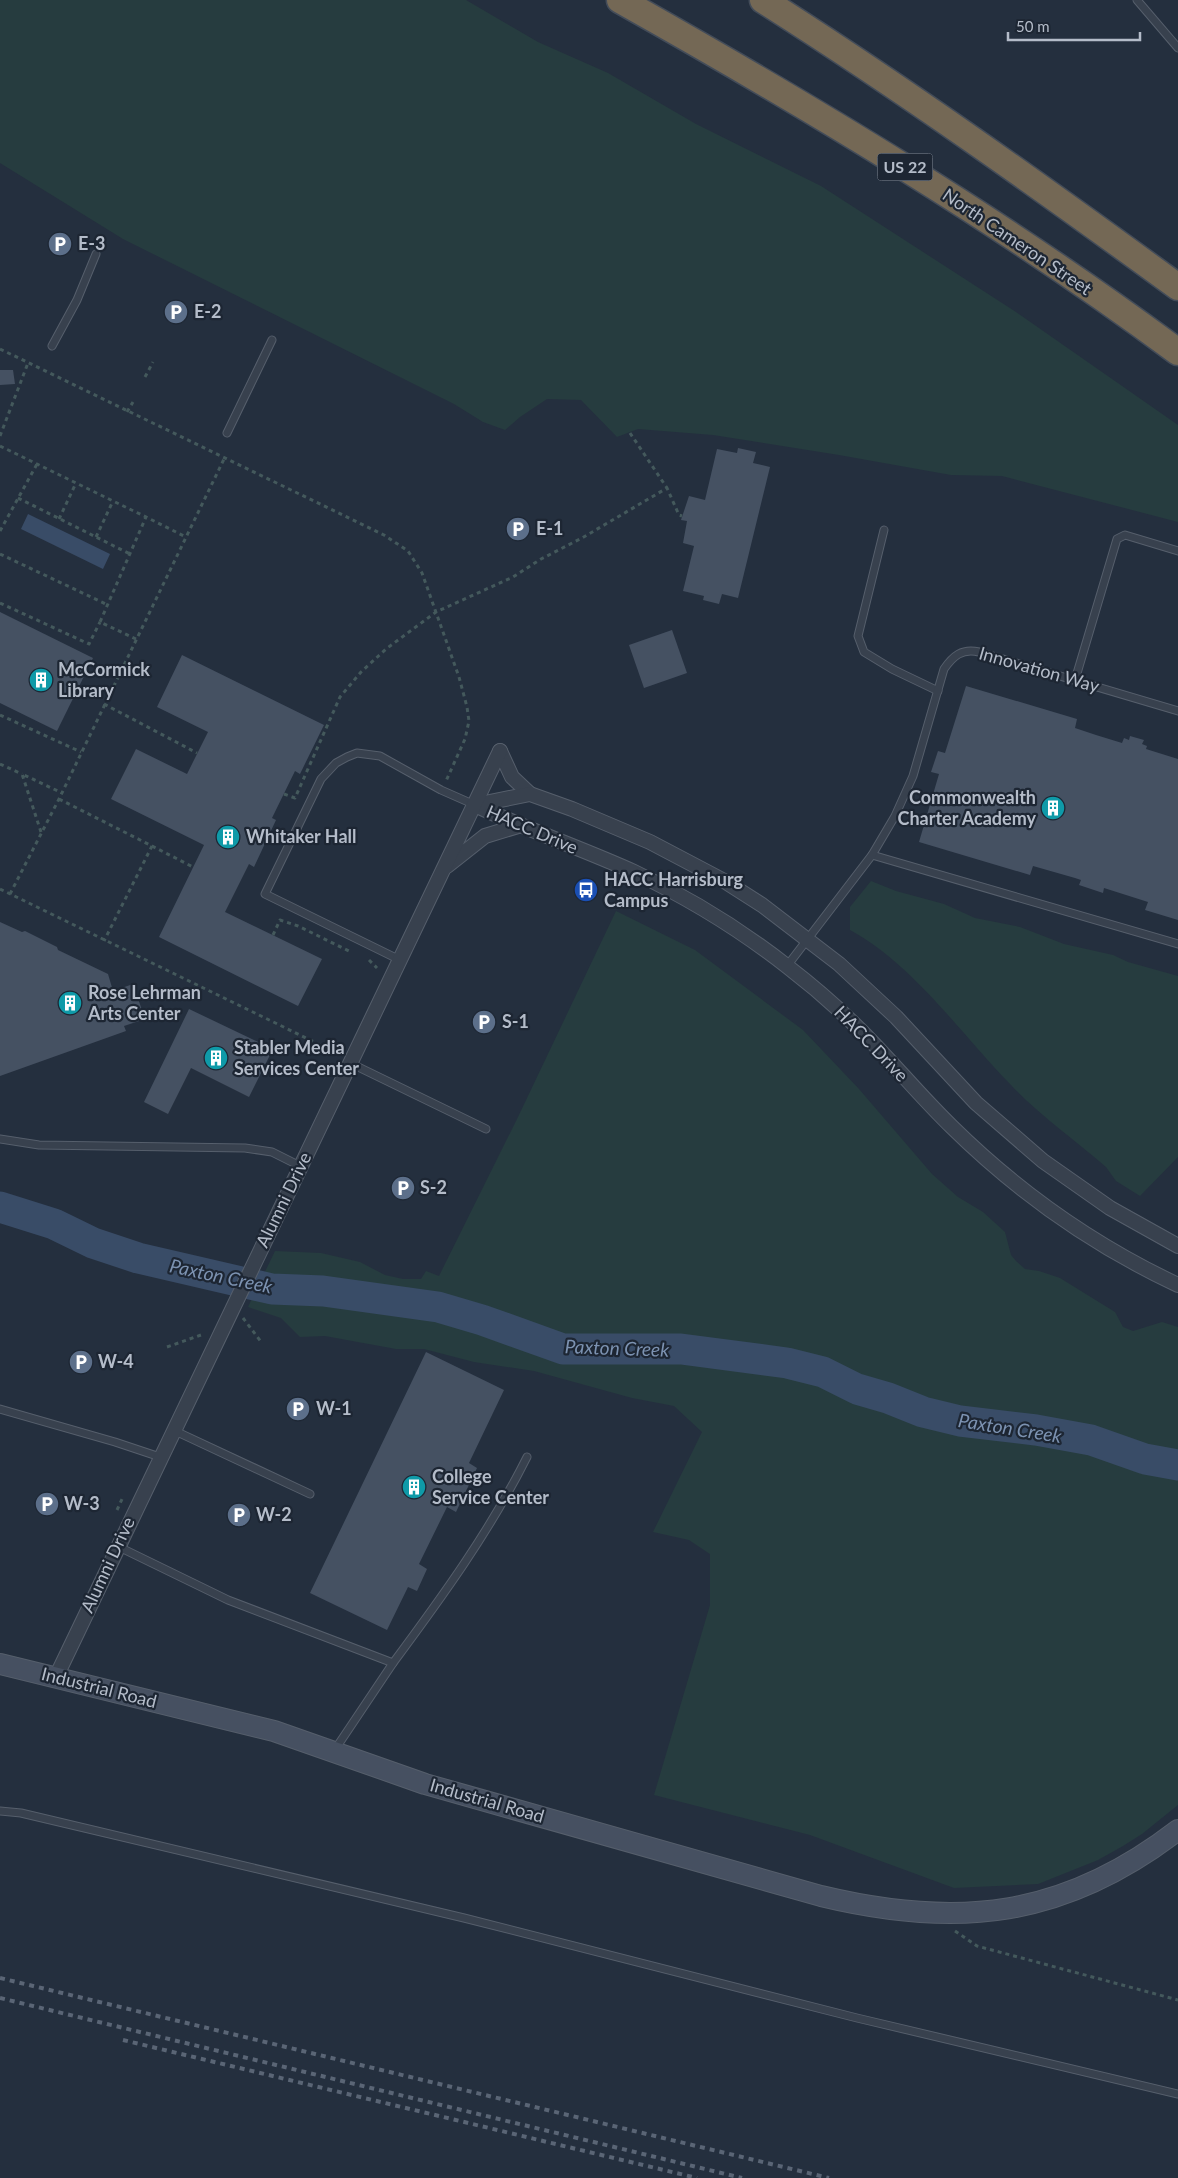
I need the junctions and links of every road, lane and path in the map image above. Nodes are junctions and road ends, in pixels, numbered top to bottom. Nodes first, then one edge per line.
1 (620, 0) edge
2 (763, 0) edge
3 (1137, 0) edge
4 (1178, 48) edge
5 (96, 254) dead end
6 (1178, 287) edge
7 (272, 340) dead end
8 (52, 346) dead end
9 (0, 350) edge
10 (1178, 352) edge
11 (153, 362) dead end
12 (28, 363) junction
13 (145, 377) dead end
14 (133, 402) dead end
15 (127, 412) junction
16 (228, 433) dead end
17 (630, 433) dead end
18 (0, 436) edge
19 (0, 446) edge
20 (225, 457) junction
21 (37, 464) junction
22 (76, 483) junction
23 (667, 488) junction
24 (18, 498) junction
25 (113, 501) junction
26 (682, 516) dead end
27 (146, 517) junction
28 (59, 519) junction
29 (884, 530) dead end
30 (0, 531) edge
31 (96, 537) junction
32 (186, 537) junction
33 (1178, 551) edge
34 (0, 554) edge
35 (130, 554) junction
36 (0, 603) edge
37 (108, 605) junction
38 (436, 612) junction
39 (100, 622) junction
40 (136, 639) junction
41 (1075, 680) junction
42 (938, 691) junction
43 (104, 704) junction
44 (1178, 711) edge
45 (0, 715) edge
46 (81, 752) junction
47 (197, 753) dead end
48 (0, 764) edge
49 (22, 774) junction
50 (446, 781) dead end
51 (62, 793) junction
52 (284, 794) dead end
53 (530, 794) junction
54 (59, 799) junction
55 (475, 805) junction
56 (518, 826) junction
57 (41, 833) junction
58 (152, 846) junction
59 (872, 855) junction
60 (193, 867) dead end
61 (443, 870) junction
62 (0, 889) edge
63 (10, 894) junction
64 (273, 935) dead end
65 (808, 939) junction
66 (104, 941) junction
67 (1178, 944) edge
68 (355, 953) dead end
69 (363, 957) dead end
70 (400, 960) junction
71 (787, 966) junction
72 (377, 968) dead end
73 (337, 1053) dead end
74 (350, 1063) junction
75 (486, 1129) dead end
76 (0, 1139) edge
77 (300, 1166) junction
78 (1178, 1246) edge
79 (1178, 1285) edge
80 (243, 1318) dead end
81 (201, 1335) dead end
82 (262, 1343) dead end
83 (167, 1347) dead end
84 (0, 1409) edge
85 (173, 1430) junction
86 (160, 1457) junction
87 (527, 1457) dead end
88 (310, 1494) dead end
89 (118, 1546) junction
90 (393, 1663) junction
91 (0, 1664) edge
92 (56, 1677) junction
93 (334, 1752) junction
94 (0, 1811) edge
95 (1178, 1830) edge
96 (929, 1913) junction
97 (1178, 2000) edge
98 (1178, 2094) edge

1 - 10 highway, North Cameron Street / US 22
2 - 6 highway
3 - 4 lane
5 - 8 lane
7 - 16 lane
9 - 12 path
11 - 13 path
12 - 15 path
12 - 18 path
14 - 15 path
15 - 20 path
17 - 23 path
19 - 21 path
20 - 32 path
20 - 38 path
21 - 22 path
21 - 24 path
22 - 25 path
22 - 28 path
23 - 26 path
23 - 38 path
24 - 28 path
24 - 30 path
25 - 27 path
25 - 31 path
27 - 32 path
27 - 35 path
28 - 31 path
29 - 42 lane
31 - 35 path
32 - 40 path
33 - 41 lane
34 - 37 path
35 - 37 path
36 - 39 path
37 - 39 path
38 - 50 path
38 - 52 path
39 - 40 path
40 - 43 path
41 - 42 lane, Innovation Way
41 - 44 lane, Innovation Way
42 - 59 lane, Innovation Way
43 - 46 path
43 - 47 path
45 - 46 path
46 - 51 path
48 - 49 path
49 - 51 path
49 - 57 path
51 - 54 path
53 - 55 street, HACC Drive
53 - 55 street, Alumni Drive
53 - 65 street, HACC Drive
54 - 57 path
54 - 58 path
55 - 56 street, HACC Drive
55 - 61 street, Alumni Drive
55 - 70 lane
56 - 61 street
56 - 71 street, HACC Drive
57 - 63 path
58 - 60 path
58 - 66 path
59 - 65 lane, Innovation Way
59 - 67 lane
61 - 70 street, Alumni Drive
62 - 63 path
63 - 66 path
64 - 68 path
65 - 71 lane, Innovation Way
65 - 78 street, HACC Drive
66 - 73 path
69 - 72 path
70 - 74 street, Alumni Drive
71 - 79 street, HACC Drive
74 - 75 lane
74 - 77 street, Alumni Drive
76 - 77 lane
77 - 85 street, Alumni Drive
80 - 82 path
81 - 83 path
84 - 86 lane
85 - 86 street, Alumni Drive
85 - 88 lane
86 - 89 street, Alumni Drive
87 - 90 lane
89 - 90 lane
89 - 92 street, Alumni Drive
90 - 93 lane
91 - 92 street, Industrial Road
92 - 93 street, Industrial Road
93 - 96 street, Industrial Road
94 - 98 lane
95 - 96 street, Industrial Road
96 - 97 path

